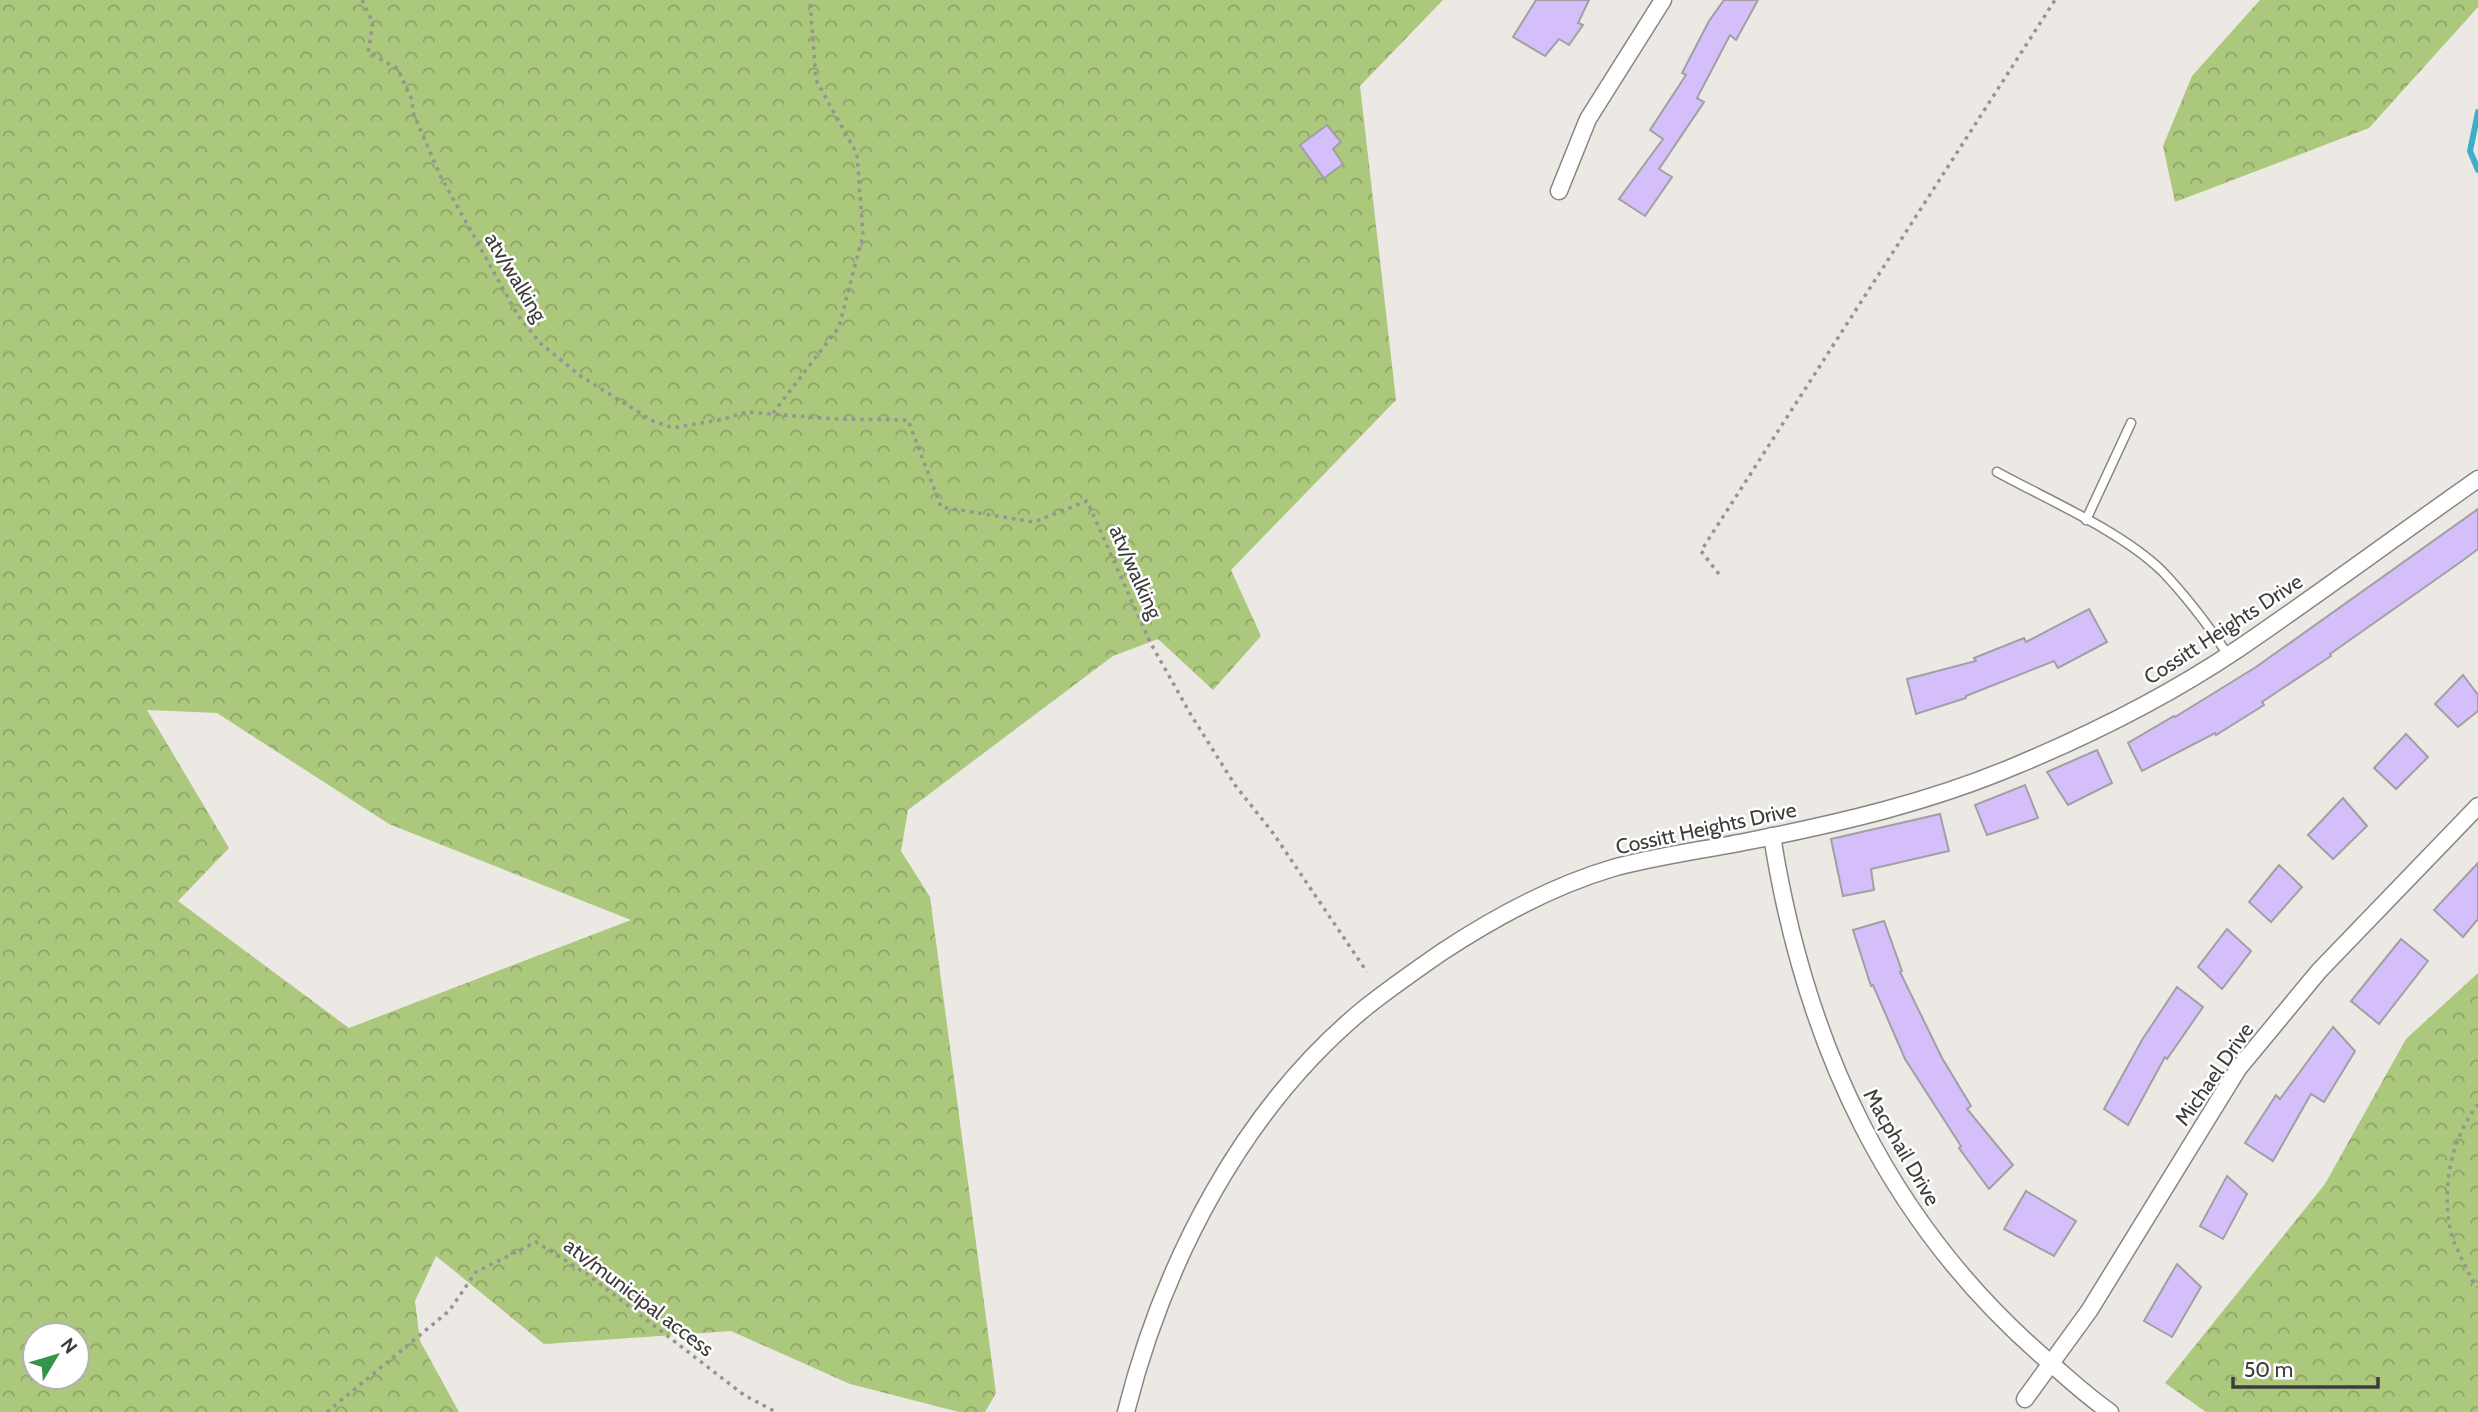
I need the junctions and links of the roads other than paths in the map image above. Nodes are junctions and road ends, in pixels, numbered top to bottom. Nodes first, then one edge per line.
1 (1664, 0) edge
2 (1559, 191) dead end
3 (2131, 424) dead end
4 (1997, 472) dead end
5 (2478, 479) edge
6 (2086, 520) junction
7 (2228, 655) junction
8 (2478, 806) edge
9 (1772, 836) junction
10 (2051, 1363) junction
11 (2025, 1399) dead end
12 (1126, 1412) edge
13 (2110, 1412) edge

1 - 2 street
3 - 6 lane
4 - 6 lane
5 - 7 street, Cossitt Heights Drive
6 - 7 lane
7 - 9 street, Cossitt Heights Drive
8 - 10 street, Michael Drive
9 - 10 street, Macphail Drive
9 - 12 street, Cossitt Heights Drive
10 - 11 street, Michael Drive
10 - 13 street, Macphail Drive

